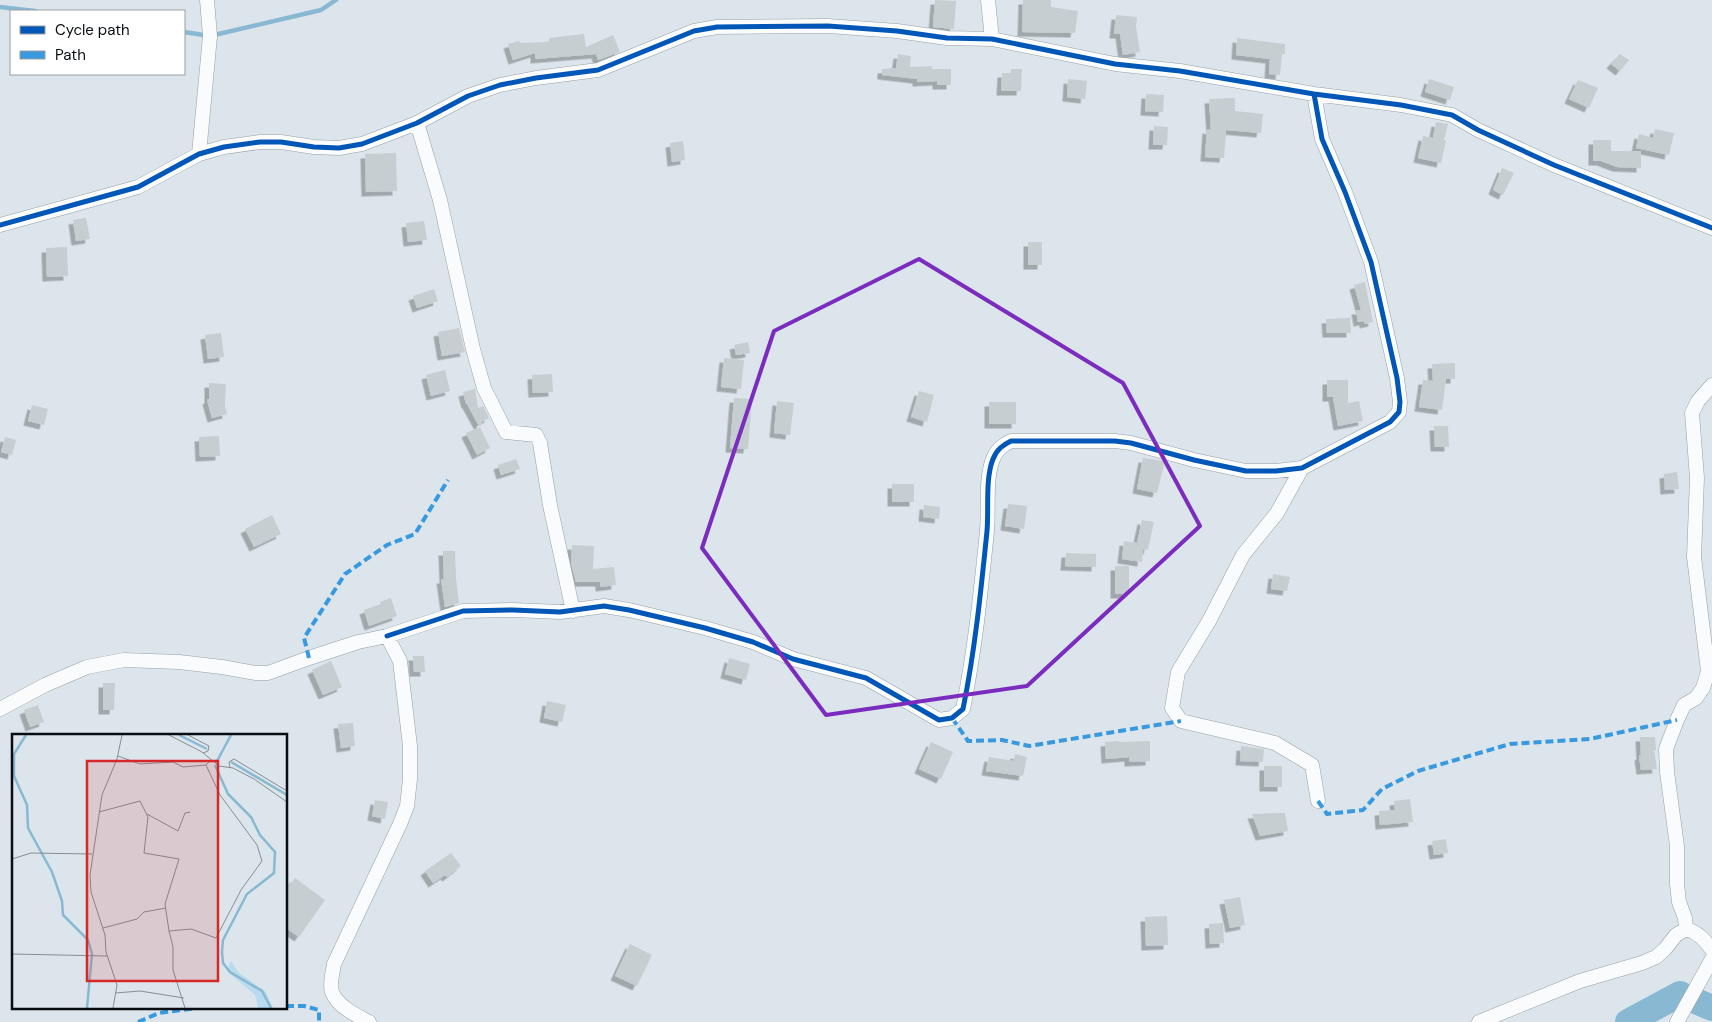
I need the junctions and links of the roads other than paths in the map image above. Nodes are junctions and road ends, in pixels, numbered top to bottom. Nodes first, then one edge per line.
1 (207, 0) edge
2 (988, 0) edge
3 (992, 39) junction
4 (1314, 94) junction
5 (417, 123) junction
6 (199, 154) junction
7 (0, 226) edge
8 (1712, 228) edge
9 (1712, 385) edge
10 (1302, 468) junction
11 (573, 611) junction
12 (388, 636) junction
13 (0, 709) edge
14 (1318, 801) dead end
15 (1686, 929) junction
16 (1712, 950) edge
17 (1712, 959) edge
18 (369, 1022) edge
19 (1479, 1022) edge
20 (1677, 1022) edge

1 - 6 street
2 - 3 street
3 - 4 street
3 - 5 street
4 - 8 street
4 - 10 street
5 - 6 street
5 - 11 street
6 - 7 street
9 - 15 street
10 - 11 street
10 - 14 street
11 - 12 street
12 - 13 street
12 - 18 street
15 - 16 street
15 - 19 street
17 - 20 street

